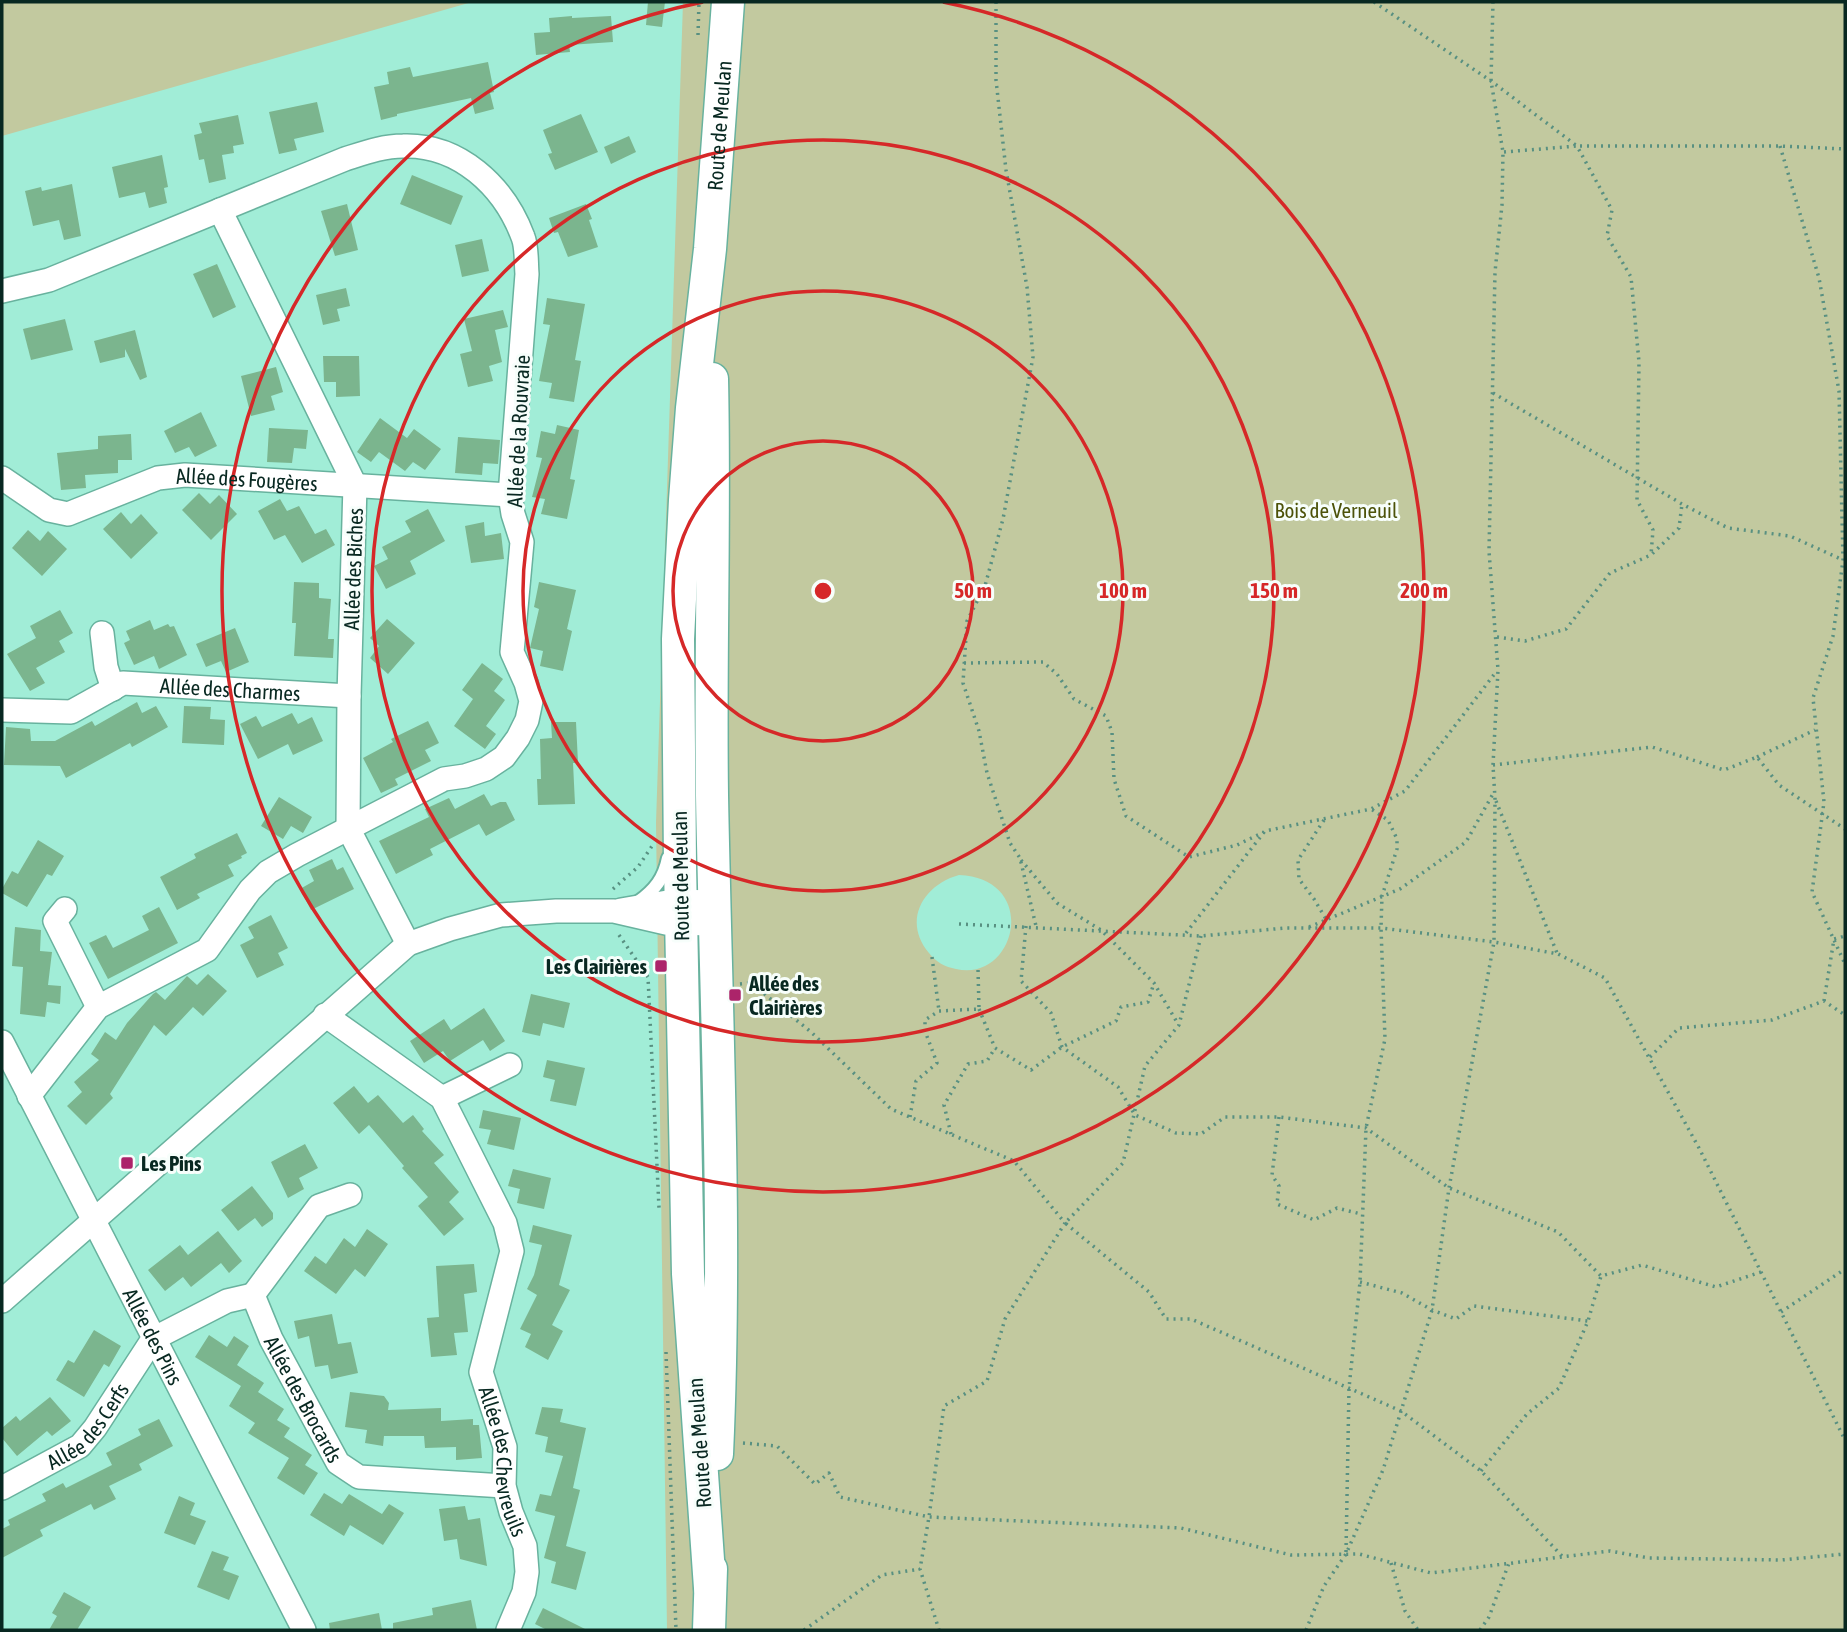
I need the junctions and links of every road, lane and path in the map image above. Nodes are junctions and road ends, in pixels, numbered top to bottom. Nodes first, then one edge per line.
1 (728, 2) edge
2 (996, 2) edge
3 (1374, 2) edge
4 (1493, 2) edge
5 (1491, 81) junction
6 (1577, 146) junction
7 (1780, 146) junction
8 (1845, 149) edge
9 (1503, 152) junction
10 (220, 210) junction
11 (710, 249) junction
12 (2, 291) edge
13 (1493, 393) junction
14 (1636, 476) junction
15 (2, 478) edge
16 (355, 485) junction
17 (510, 495) junction
18 (1682, 504) junction
19 (1651, 555) junction
20 (1843, 559) junction
21 (102, 632) dead end
22 (1497, 636) junction
23 (964, 663) junction
24 (1498, 670) junction
25 (113, 689) junction
26 (349, 696) junction
27 (2, 710) edge
28 (1816, 730) junction
29 (1756, 757) junction
30 (1493, 765) junction
31 (680, 767) junction
32 (1495, 790) junction
33 (1496, 799) junction
34 (1371, 809) junction
35 (1822, 815) junction
36 (1324, 820) junction
37 (348, 828) junction
38 (1845, 829) edge
39 (1265, 831) junction
40 (1020, 858) junction
41 (1382, 896) junction
42 (65, 909) dead end
43 (621, 910) junction
44 (681, 912) junction
45 (716, 913) junction
46 (1326, 919) junction
47 (959, 924) dead end
48 (1026, 926) junction
49 (1036, 926) junction
50 (1307, 928) junction
51 (1381, 928) junction
52 (1101, 930) junction
53 (1185, 934) junction
54 (1201, 936) junction
55 (1845, 936) edge
56 (1834, 939) junction
57 (1494, 942) junction
58 (408, 944) junction
59 (1558, 954) junction
60 (932, 957) dead end
61 (1845, 964) edge
62 (978, 969) dead end
63 (1154, 983) junction
64 (718, 986) junction
65 (1824, 1002) junction
66 (98, 1007) junction
67 (979, 1009) junction
68 (940, 1011) junction
69 (325, 1015) junction
70 (1845, 1015) edge
71 (1179, 1025) junction
72 (1062, 1047) junction
73 (995, 1048) junction
74 (1649, 1058) junction
75 (5, 1060) edge
76 (510, 1065) dead end
77 (30, 1096) junction
78 (442, 1098) junction
79 (1135, 1115) junction
80 (911, 1117) junction
81 (1279, 1117) junction
82 (1366, 1128) junction
83 (951, 1134) junction
84 (1449, 1188) junction
85 (350, 1195) dead end
86 (1362, 1214) junction
87 (93, 1220) junction
88 (1065, 1223) junction
89 (1845, 1269) edge
90 (1761, 1272) junction
91 (1601, 1276) junction
92 (1360, 1282) junction
93 (253, 1294) junction
94 (2, 1301) edge
95 (1432, 1310) junction
96 (1781, 1312) junction
97 (1588, 1321) junction
98 (153, 1339) junction
99 (1349, 1388) junction
100 (1401, 1411) junction
101 (1845, 1440) edge
102 (717, 1445) junction
103 (1481, 1471) junction
104 (504, 1486) junction
105 (2, 1488) edge
106 (929, 1517) junction
107 (1346, 1554) junction
108 (1845, 1554) edge
109 (1563, 1557) junction
110 (1391, 1563) junction
111 (1509, 1563) junction
112 (920, 1569) junction
113 (710, 1588) junction
114 (299, 1622) edge
115 (508, 1630) edge
116 (709, 1630) edge
117 (804, 1630) edge
118 (939, 1630) edge
119 (1306, 1630) edge
120 (1418, 1630) edge
121 (1480, 1630) edge

1 - 11 main road, Route de Meulan
2 - 23 path
3 - 5 path
4 - 5 path
5 - 6 path
5 - 9 path
6 - 7 path
6 - 9 path
6 - 14 path
7 - 8 path
7 - 20 path
9 - 13 path
10 - 12 street, Allée de la Rouvraie
10 - 16 street, Allée des Biches
10 - 17 street, Allée de la Rouvraie
11 - 31 main road, Route de Meulan
11 - 45 main road, Route de Meulan
13 - 14 path
13 - 22 path
14 - 18 path
14 - 19 path
15 - 16 street, Allée des Fougères
16 - 17 street, Allée des Fougères
16 - 26 street, Allée des Biches
17 - 37 street, Allée de la Rouvraie
18 - 19 path
18 - 20 path
19 - 22 path
20 - 28 path
21 - 25 street
22 - 24 path
23 - 39 path
23 - 40 path
24 - 30 path
24 - 34 path
25 - 26 street, Allée des Charmes
25 - 27 street, Allée des Charmes
26 - 37 street, Allée des Biches
28 - 29 path
28 - 35 path
29 - 30 path
29 - 35 path
30 - 32 path
31 - 43 lane
31 - 44 main road, Route de Meulan
32 - 33 path
32 - 41 path
33 - 57 path
33 - 59 path
34 - 36 path
34 - 41 path
35 - 38 path
35 - 56 path
36 - 39 path
36 - 46 path
37 - 58 street, Allée des Biches
37 - 66 street, Allée de la Rouvraie
39 - 53 path
40 - 49 path
40 - 52 path
41 - 46 path
41 - 51 path
42 - 66 street
43 - 44 street
43 - 58 street
44 - 45 street
44 - 113 main road, Route de Meulan
45 - 64 main road, Route de Meulan
46 - 50 path
47 - 48 path
48 - 49 path
48 - 72 path
49 - 52 path
50 - 51 path
50 - 54 path
51 - 57 path
51 - 82 path
52 - 53 path
52 - 63 path
53 - 54 path
54 - 71 path
55 - 56 path
56 - 61 path
56 - 65 path
57 - 59 path
57 - 84 path
58 - 69 street
59 - 74 path
60 - 68 path
62 - 67 path
63 - 71 path
63 - 72 path
64 - 80 path
64 - 102 main road, Route de Meulan
65 - 70 path
65 - 74 path
66 - 77 street, Allée de la Rouvraie
67 - 68 path
67 - 73 path
68 - 80 path
69 - 78 street, Allée des Chevreuils
69 - 87 street
71 - 79 path
72 - 73 path
72 - 79 path
73 - 83 path
74 - 90 path
75 - 77 street, Allée des Pins
76 - 78 street
77 - 87 street, Allée des Pins
78 - 104 street, Allée des Chevreuils
79 - 81 path
79 - 88 path
80 - 83 path
81 - 82 path
81 - 86 path
82 - 84 path
82 - 86 path
83 - 88 path
84 - 91 path
84 - 95 path
85 - 93 street
86 - 92 path
87 - 94 street
87 - 98 street, Allée des Pins
88 - 99 path
88 - 106 path
89 - 96 path
90 - 91 path
90 - 96 path
91 - 97 path
92 - 95 path
92 - 99 path
93 - 98 street
93 - 104 street, Allée des Brocards
95 - 97 path
95 - 100 path
96 - 101 path
97 - 103 path
98 - 105 street, Allée des Cerfs
98 - 114 street, Allée des Pins
99 - 100 path
99 - 107 path
100 - 103 path
100 - 107 path
102 - 106 path
102 - 113 main road, Route de Meulan
103 - 109 path
104 - 115 street, Allée des Chevreuils
106 - 107 path
106 - 112 path
107 - 110 path
107 - 119 path
108 - 109 path
109 - 111 path
110 - 111 path
110 - 120 path
111 - 121 path
112 - 117 path
112 - 118 path
113 - 116 main road, Route de Meulan

